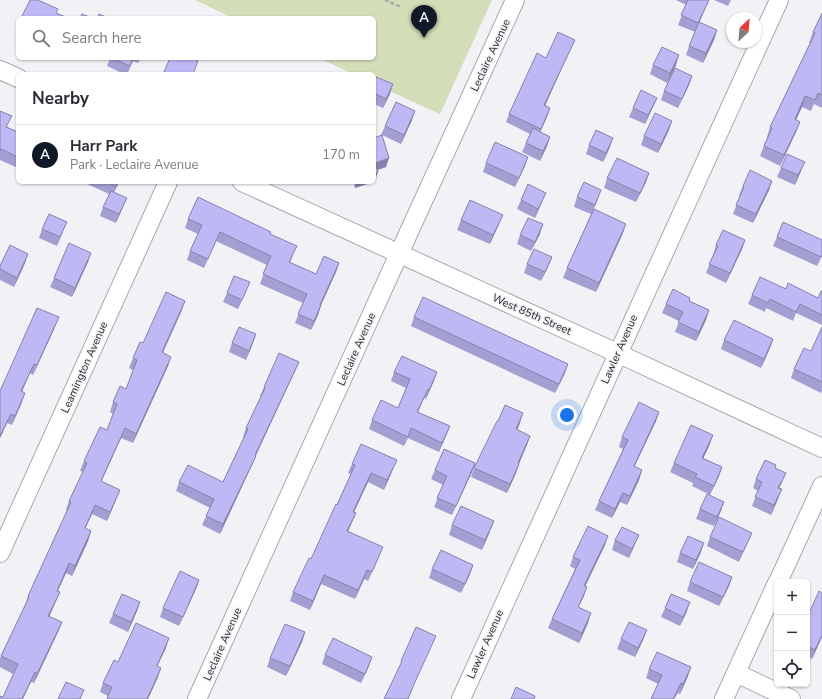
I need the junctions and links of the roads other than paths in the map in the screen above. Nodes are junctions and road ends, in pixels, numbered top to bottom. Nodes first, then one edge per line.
1 (515, 0) edge
2 (778, 0) edge
3 (0, 70) edge
4 (16, 77) edge
5 (167, 184) edge
6 (246, 184) edge
7 (399, 254) junction
8 (617, 353) junction
9 (822, 448) edge
10 (822, 486) edge
11 (0, 552) edge
12 (779, 579) edge
13 (774, 590) edge
14 (736, 673) junction
15 (197, 699) edge
16 (461, 699) edge
17 (724, 699) edge
18 (792, 699) edge

1 - 7 street, Leclaire Avenue
2 - 8 street, Lawler Avenue
3 - 4 street
5 - 11 street, Leamington Avenue
6 - 7 street, West 85th Street
7 - 8 street, West 85th Street
7 - 15 street, Leclaire Avenue
8 - 9 street, West 85th Street
8 - 16 street, Lawler Avenue
10 - 12 street
13 - 14 street
14 - 17 street
14 - 18 street

